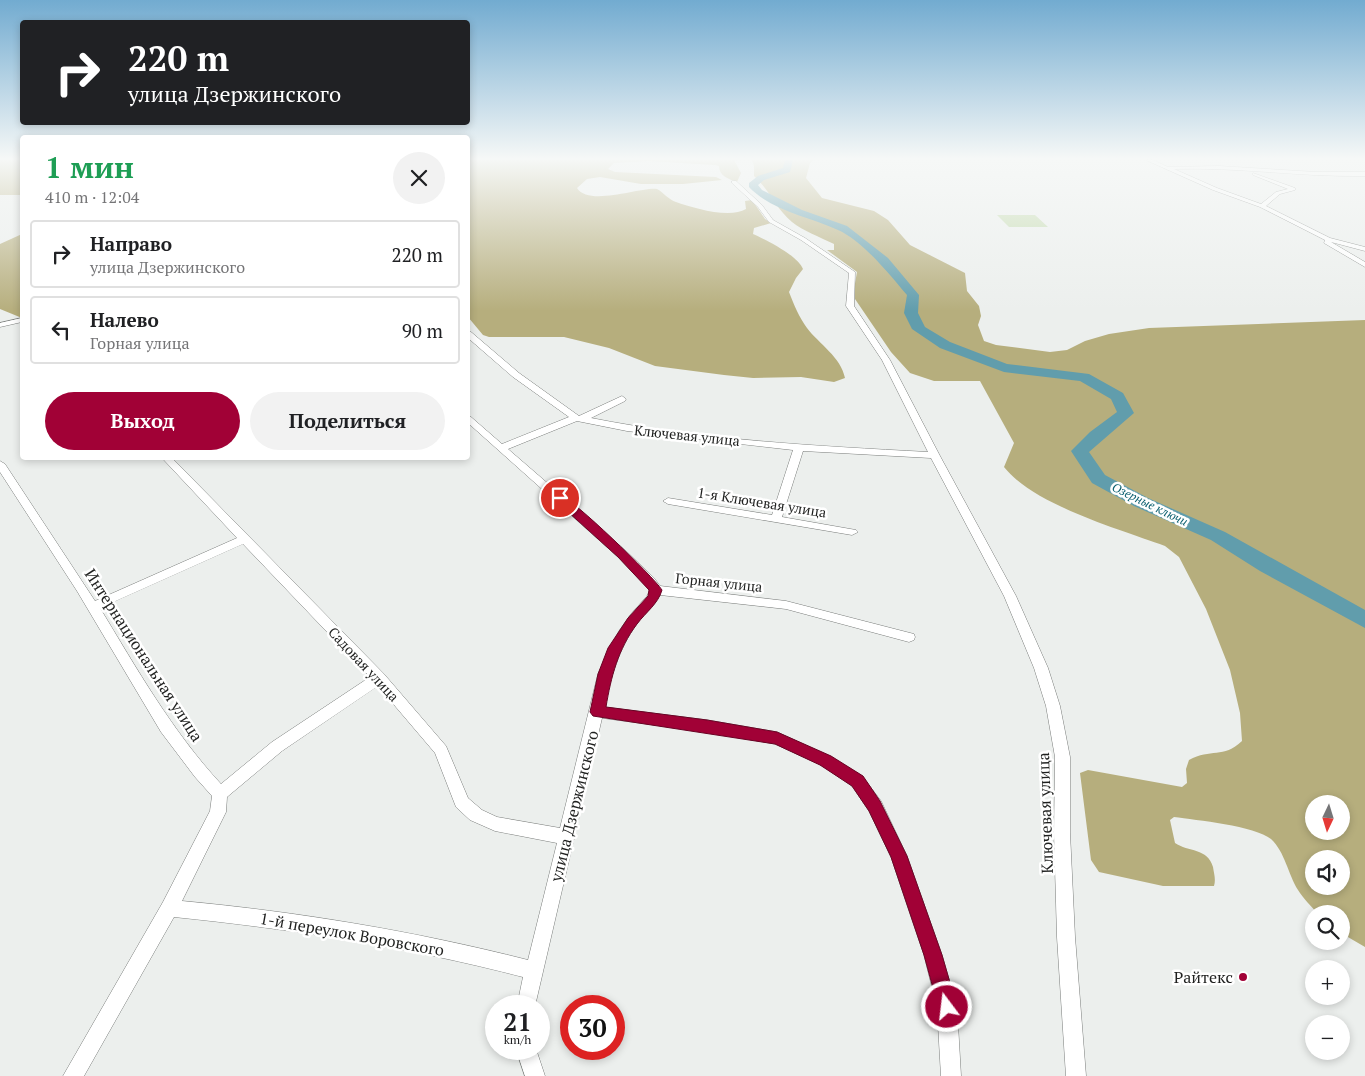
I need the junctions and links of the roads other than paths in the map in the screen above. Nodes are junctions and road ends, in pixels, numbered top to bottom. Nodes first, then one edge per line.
1 (762, 210) edge
2 (1270, 210) edge
3 (1329, 240) junction
4 (1365, 248) edge
5 (1365, 266) edge
6 (20, 320) edge
7 (0, 325) edge
8 (470, 336) edge
9 (622, 399) dead end
10 (579, 419) junction
11 (470, 421) edge
12 (501, 448) junction
13 (800, 448) junction
14 (935, 456) junction
15 (169, 460) edge
16 (0, 464) edge
17 (668, 501) dead end
18 (776, 519) junction
19 (852, 532) dead end
20 (244, 539) junction
21 (656, 590) junction
22 (92, 606) junction
23 (909, 637) dead end
24 (379, 678) junction
25 (598, 712) junction
26 (220, 794) junction
27 (567, 837) junction
28 (169, 908) junction
29 (534, 971) junction
30 (529, 995) edge
31 (530, 1060) edge
32 (73, 1076) edge
33 (535, 1076) edge
34 (951, 1076) edge
35 (1076, 1076) edge

1 - 14 street, Ключевая улица
2 - 3 street
3 - 4 street
3 - 5 street
6 - 7 street
8 - 10 street, Ключевая улица
9 - 10 street
10 - 12 street
10 - 13 street, Ключевая улица
11 - 12 street, Горная улица
12 - 21 street, Горная улица
13 - 14 street, Ключевая улица
13 - 18 street
14 - 35 street, Ключевая улица
15 - 20 street, Садовая улица
16 - 22 street, Интернациональная улица
17 - 18 street, 1-я Ключевая улица
18 - 19 street, 1-я Ключевая улица
20 - 22 street
20 - 24 street, Садовая улица
21 - 23 street, Горная улица
21 - 25 street, улица Дзержинского
22 - 26 street, Интернациональная улица
24 - 26 street
24 - 27 street, Садовая улица
25 - 27 street, улица Дзержинского
25 - 34 street
26 - 28 street
27 - 29 street, улица Дзержинского
28 - 29 street, 1-й переулок Воровского
28 - 32 street
29 - 30 street, улица Дзержинского
31 - 33 street

